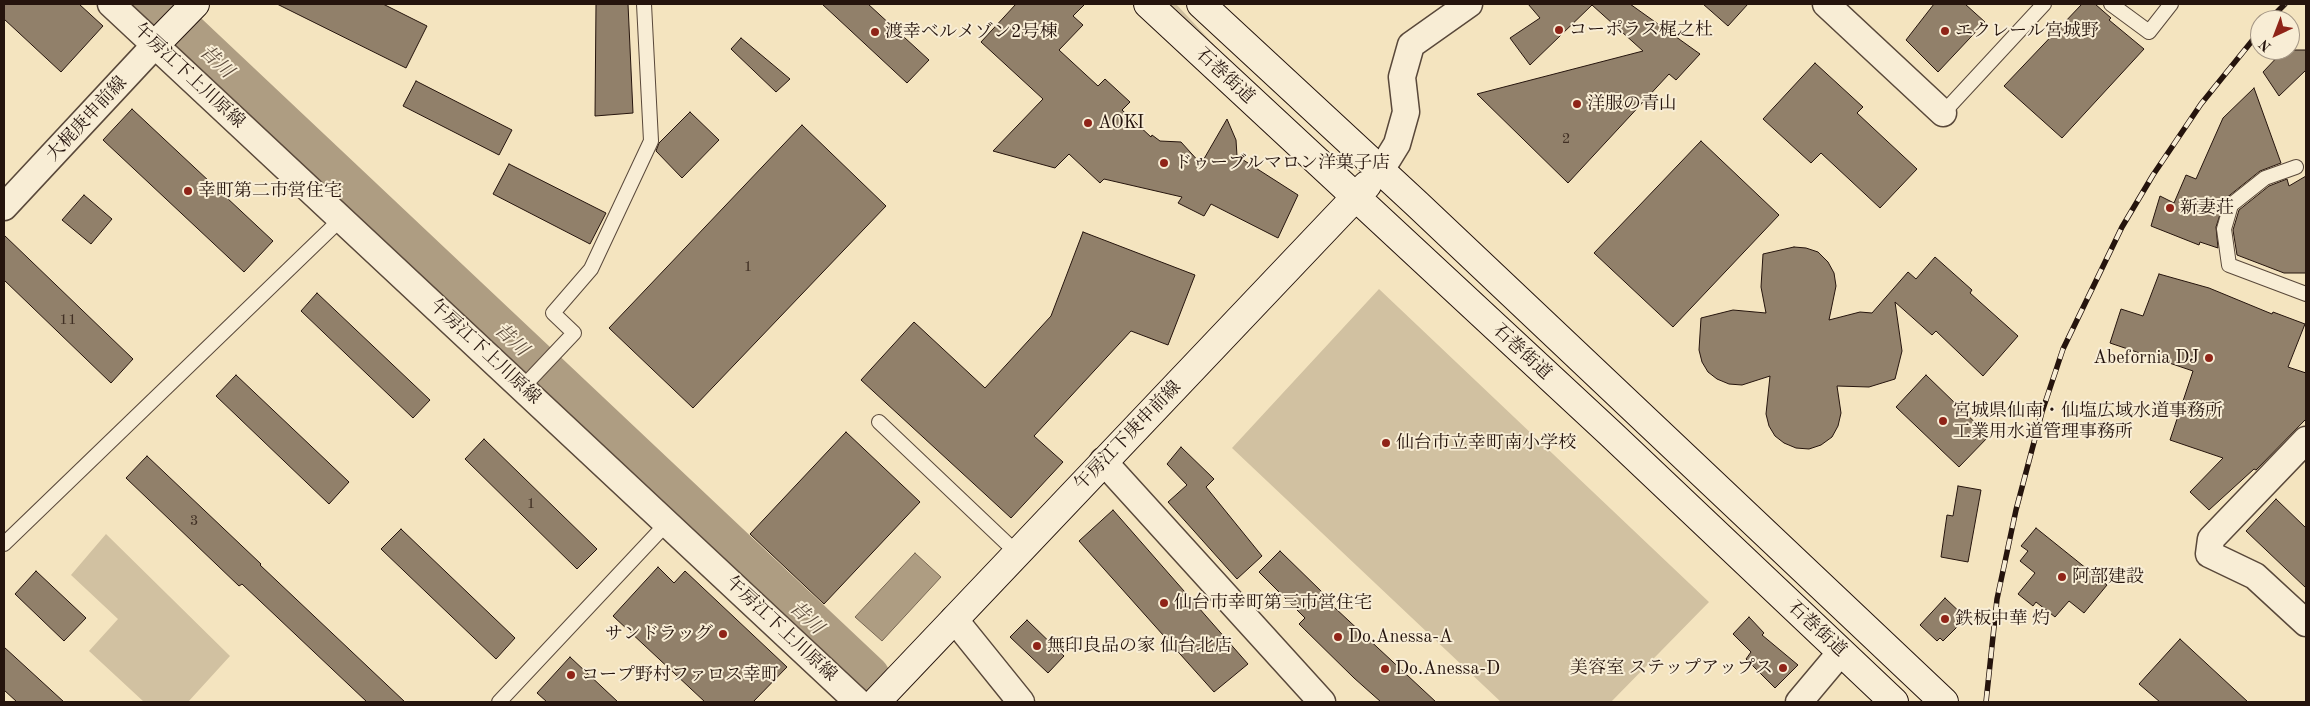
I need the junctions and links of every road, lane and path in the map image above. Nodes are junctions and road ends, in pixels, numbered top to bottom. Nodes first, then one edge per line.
1 (111, 4) edge
2 (644, 4) edge
3 (1148, 4) edge
4 (1201, 4) edge
5 (1470, 4) edge
6 (1826, 4) edge
7 (2044, 4) edge
8 (2111, 4) edge
9 (2171, 4) edge
10 (176, 24) edge
11 (1943, 113) joint
12 (2296, 167) dead end
13 (1381, 170) junction
14 (1355, 198) junction
15 (4, 208) edge
16 (342, 218) junction
17 (2306, 294) edge
18 (529, 382) junction
19 (879, 422) dead end
20 (2306, 440) edge
21 (1103, 461) junction
22 (668, 522) junction
23 (4, 544) edge
24 (1017, 552) junction
25 (954, 619) junction
26 (2306, 623) edge
27 (1842, 652) junction
28 (500, 702) edge
29 (858, 702) edge
30 (876, 702) edge
31 (1021, 702) edge
32 (1322, 702) edge
33 (1799, 702) edge
34 (1894, 702) edge
35 (1944, 702) edge

1 - 10 street, 午房江下上川原線
2 - 18 lane
3 - 14 street, 石巻街道
4 - 13 street, 石巻街道
5 - 13 street
6 - 11 street
7 - 11 lane
8 - 9 lane
10 - 15 street, 大梶庚申前線
10 - 16 street, 午房江下上川原線
12 - 17 lane
13 - 14 street, 午房江下庚申前線
13 - 35 street, 石巻街道
14 - 21 street, 午房江下庚申前線
14 - 27 street, 石巻街道
16 - 18 street, 午房江下上川原線
16 - 23 lane
18 - 22 street, 午房江下上川原線
19 - 24 lane
20 - 26 street
21 - 24 street, 午房江下庚申前線
21 - 32 street
22 - 28 lane
22 - 29 street, 午房江下上川原線
24 - 25 street, 午房江下庚申前線
25 - 30 street, 午房江下庚申前線
25 - 31 street
27 - 33 street
27 - 34 street, 石巻街道

